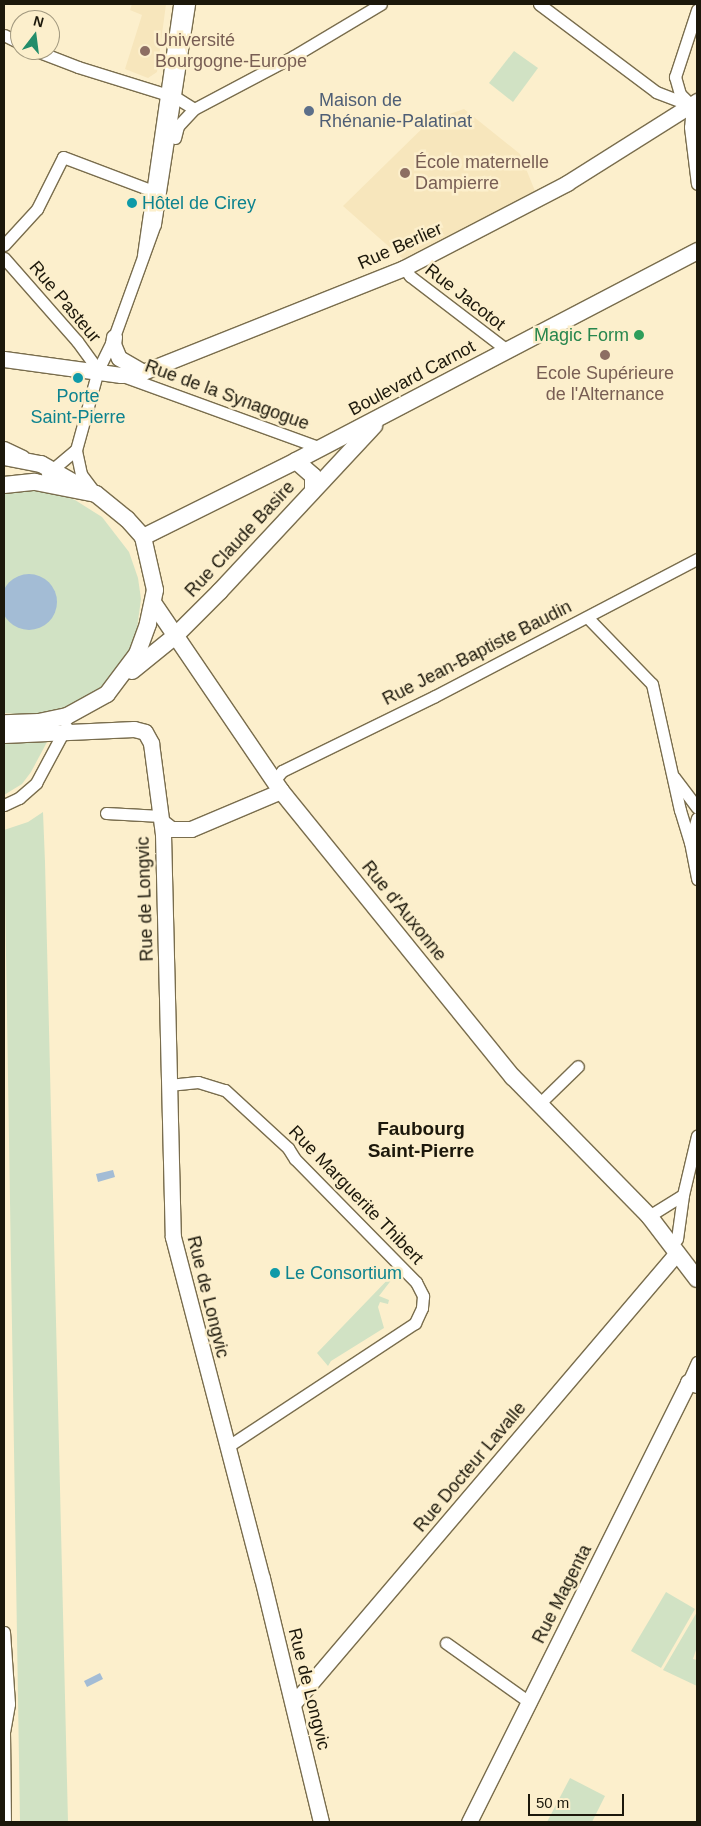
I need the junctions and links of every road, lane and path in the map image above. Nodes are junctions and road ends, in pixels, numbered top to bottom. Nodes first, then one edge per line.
1 (179, 4) edge
2 (189, 4) edge
3 (381, 4) edge
4 (539, 4) edge
5 (697, 10) edge
6 (60, 59) edge
7 (170, 97) junction
8 (696, 105) edge
9 (194, 109) junction
10 (164, 181) junction
11 (697, 184) edge
12 (153, 191) junction
13 (4, 245) edge
14 (697, 251) edge
15 (142, 256) junction
16 (4, 258) edge
17 (404, 268) junction
18 (114, 337) junction
19 (508, 350) junction
20 (4, 359) edge
21 (98, 370) junction
22 (142, 372) junction
23 (120, 375) junction
24 (384, 416) junction
25 (4, 447) edge
26 (321, 448) junction
27 (76, 450) junction
28 (4, 457) edge
29 (29, 459) junction
30 (296, 461) junction
31 (53, 470) junction
32 (35, 482) junction
33 (4, 485) edge
34 (313, 490) junction
35 (91, 492) junction
36 (143, 537) junction
37 (697, 559) edge
38 (154, 604) junction
39 (587, 617) junction
40 (174, 637) junction
41 (119, 682) junction
42 (80, 711) junction
43 (4, 722) edge
44 (62, 733) junction
45 (4, 735) edge
46 (671, 773) junction
47 (278, 786) junction
48 (4, 805) edge
49 (697, 807) edge
50 (106, 813) dead end
51 (697, 818) edge
52 (161, 819) junction
53 (690, 842) junction
54 (697, 879) edge
55 (578, 1066) dead end
56 (169, 1085) junction
57 (539, 1104) junction
58 (697, 1136) edge
59 (683, 1195) junction
60 (650, 1218) junction
61 (676, 1247) junction
62 (697, 1262) edge
63 (697, 1266) edge
64 (697, 1279) edge
65 (697, 1362) edge
66 (693, 1384) edge
67 (227, 1446) junction
68 (4, 1632) edge
69 (446, 1643) dead end
70 (529, 1702) junction
71 (293, 1704) junction
72 (4, 1731) edge
73 (5, 1822) edge
74 (321, 1822) edge
75 (469, 1822) edge

1 - 7 street
2 - 7 street
3 - 9 street
4 - 8 street
5 - 8 street
6 - 7 street
7 - 9 street
7 - 10 street
7 - 12 street
8 - 11 street
8 - 17 street, Rue Berlier
9 - 10 street
10 - 15 street
12 - 13 street
12 - 15 street
14 - 19 main road, Boulevard Carnot
15 - 18 street
16 - 21 street, Rue Pasteur
17 - 19 street, Rue Jacotot
17 - 22 street, Rue Berlier
18 - 21 street
18 - 22 street
19 - 24 main road, Boulevard Carnot
20 - 21 street, Rue Berlier
21 - 23 street, Rue Berlier
21 - 27 street
22 - 23 street, Rue Berlier
23 - 26 street, Rue de la Synagogue
24 - 26 main road, Boulevard Carnot
24 - 34 main road, Rue Claude Basire
25 - 29 street
26 - 30 main road, Boulevard Carnot
27 - 31 street
27 - 35 street
28 - 29 main road
29 - 31 main road
30 - 34 main road
30 - 36 main road, Boulevard Carnot
31 - 32 street
31 - 35 main road
32 - 33 main road
32 - 35 main road
34 - 40 main road, Rue Claude Basire
35 - 36 main road
36 - 38 main road
37 - 39 street, Rue Jean-Baptiste Baudin
38 - 40 main road, Rue d'Auxonne
38 - 41 main road
39 - 46 street
39 - 47 street, Rue Jean-Baptiste Baudin
40 - 41 main road, Rue Claude Basire
40 - 47 main road, Rue d'Auxonne
41 - 42 main road, Rue Claude Basire
42 - 43 main road, Rue Claude Basire
42 - 44 street
44 - 45 street
44 - 48 street
44 - 52 street, Rue de Longvic
46 - 49 street
46 - 53 street
47 - 52 street
47 - 57 main road, Rue d'Auxonne
50 - 52 street
51 - 53 street
52 - 56 street, Rue de Longvic
53 - 54 street
55 - 57 street
56 - 67 street, Rue de Longvic
56 - 67 street, Rue Marguerite Thibert
57 - 60 main road, Rue d'Auxonne
58 - 59 street
59 - 60 street
59 - 61 street
60 - 61 main road, Rue d'Auxonne
61 - 62 main road, Rue d'Auxonne
61 - 63 main road
61 - 64 main road, Rue d'Auxonne
61 - 71 street, Rue Docteur Lavalle
65 - 66 street
66 - 70 street, Rue Magenta
67 - 71 street, Rue de Longvic
68 - 72 street
69 - 70 street
70 - 75 street, Rue Magenta
71 - 74 street, Rue de Longvic
72 - 73 street

